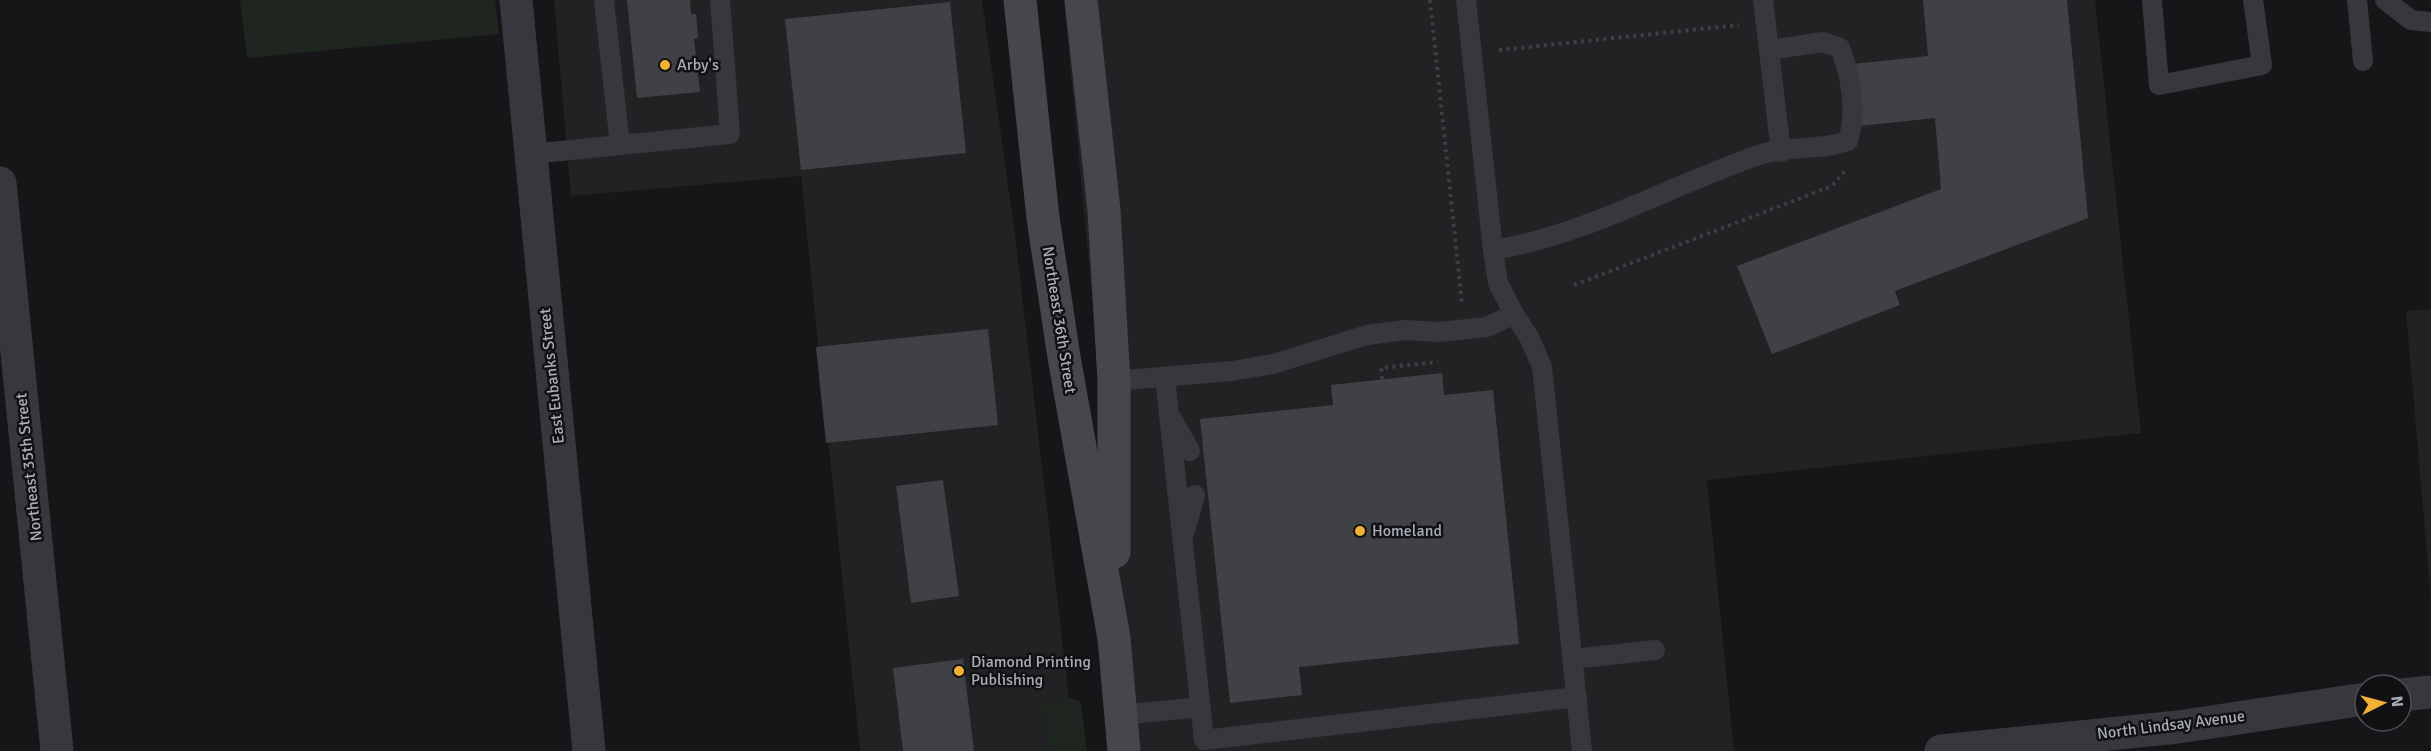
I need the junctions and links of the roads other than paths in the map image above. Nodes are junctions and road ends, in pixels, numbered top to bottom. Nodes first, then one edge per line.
1 (516, 0) edge
2 (604, 0) edge
3 (720, 0) edge
4 (1020, 0) edge
5 (1081, 0) edge
6 (1466, 0) edge
7 (1763, 0) edge
8 (2152, 0) edge
9 (2253, 0) edge
10 (2357, 0) edge
11 (2385, 0) edge
12 (2431, 22) edge
13 (1769, 50) junction
14 (2363, 61) dead end
15 (620, 145) junction
16 (1780, 152) junction
17 (531, 154) junction
18 (0, 183) edge
19 (1493, 250) junction
20 (1514, 314) junction
21 (1165, 377) junction
22 (1114, 381) junction
23 (1168, 411) junction
24 (1190, 451) dead end
25 (1195, 495) dead end
26 (1182, 543) junction
27 (1114, 638) junction
28 (1655, 650) dead end
29 (1573, 659) junction
30 (2431, 692) edge
31 (2413, 694) edge
32 (1577, 697) junction
33 (2353, 702) edge
34 (1201, 707) junction
35 (1121, 715) junction
36 (2179, 739) edge
37 (57, 751) edge
38 (589, 751) edge
39 (1124, 751) edge
40 (1582, 751) edge
41 (1941, 751) edge

1 - 17 street, East Eubanks Street
2 - 15 lane
3 - 15 lane
4 - 27 main road, Northeast 36th Street
5 - 22 main road, Northeast 36th Street
6 - 19 lane
7 - 13 lane
8 - 9 lane
10 - 14 lane
11 - 12 lane
13 - 16 lane
13 - 16 lane
15 - 17 lane
16 - 19 lane
17 - 38 street, East Eubanks Street
18 - 37 street, Northeast 35th Street
19 - 20 lane
20 - 21 lane
20 - 29 lane
21 - 22 lane
21 - 23 lane
22 - 27 main road, Northeast 36th Street
23 - 24 lane
23 - 26 lane
25 - 26 lane
26 - 34 lane
27 - 35 main road, Northeast 36th Street
28 - 29 lane
29 - 32 lane
30 - 31 street
32 - 34 lane
32 - 40 lane
33 - 36 street, North Lindsay Avenue
34 - 35 lane
35 - 39 main road, Northeast 36th Street
36 - 41 street, North Lindsay Avenue

